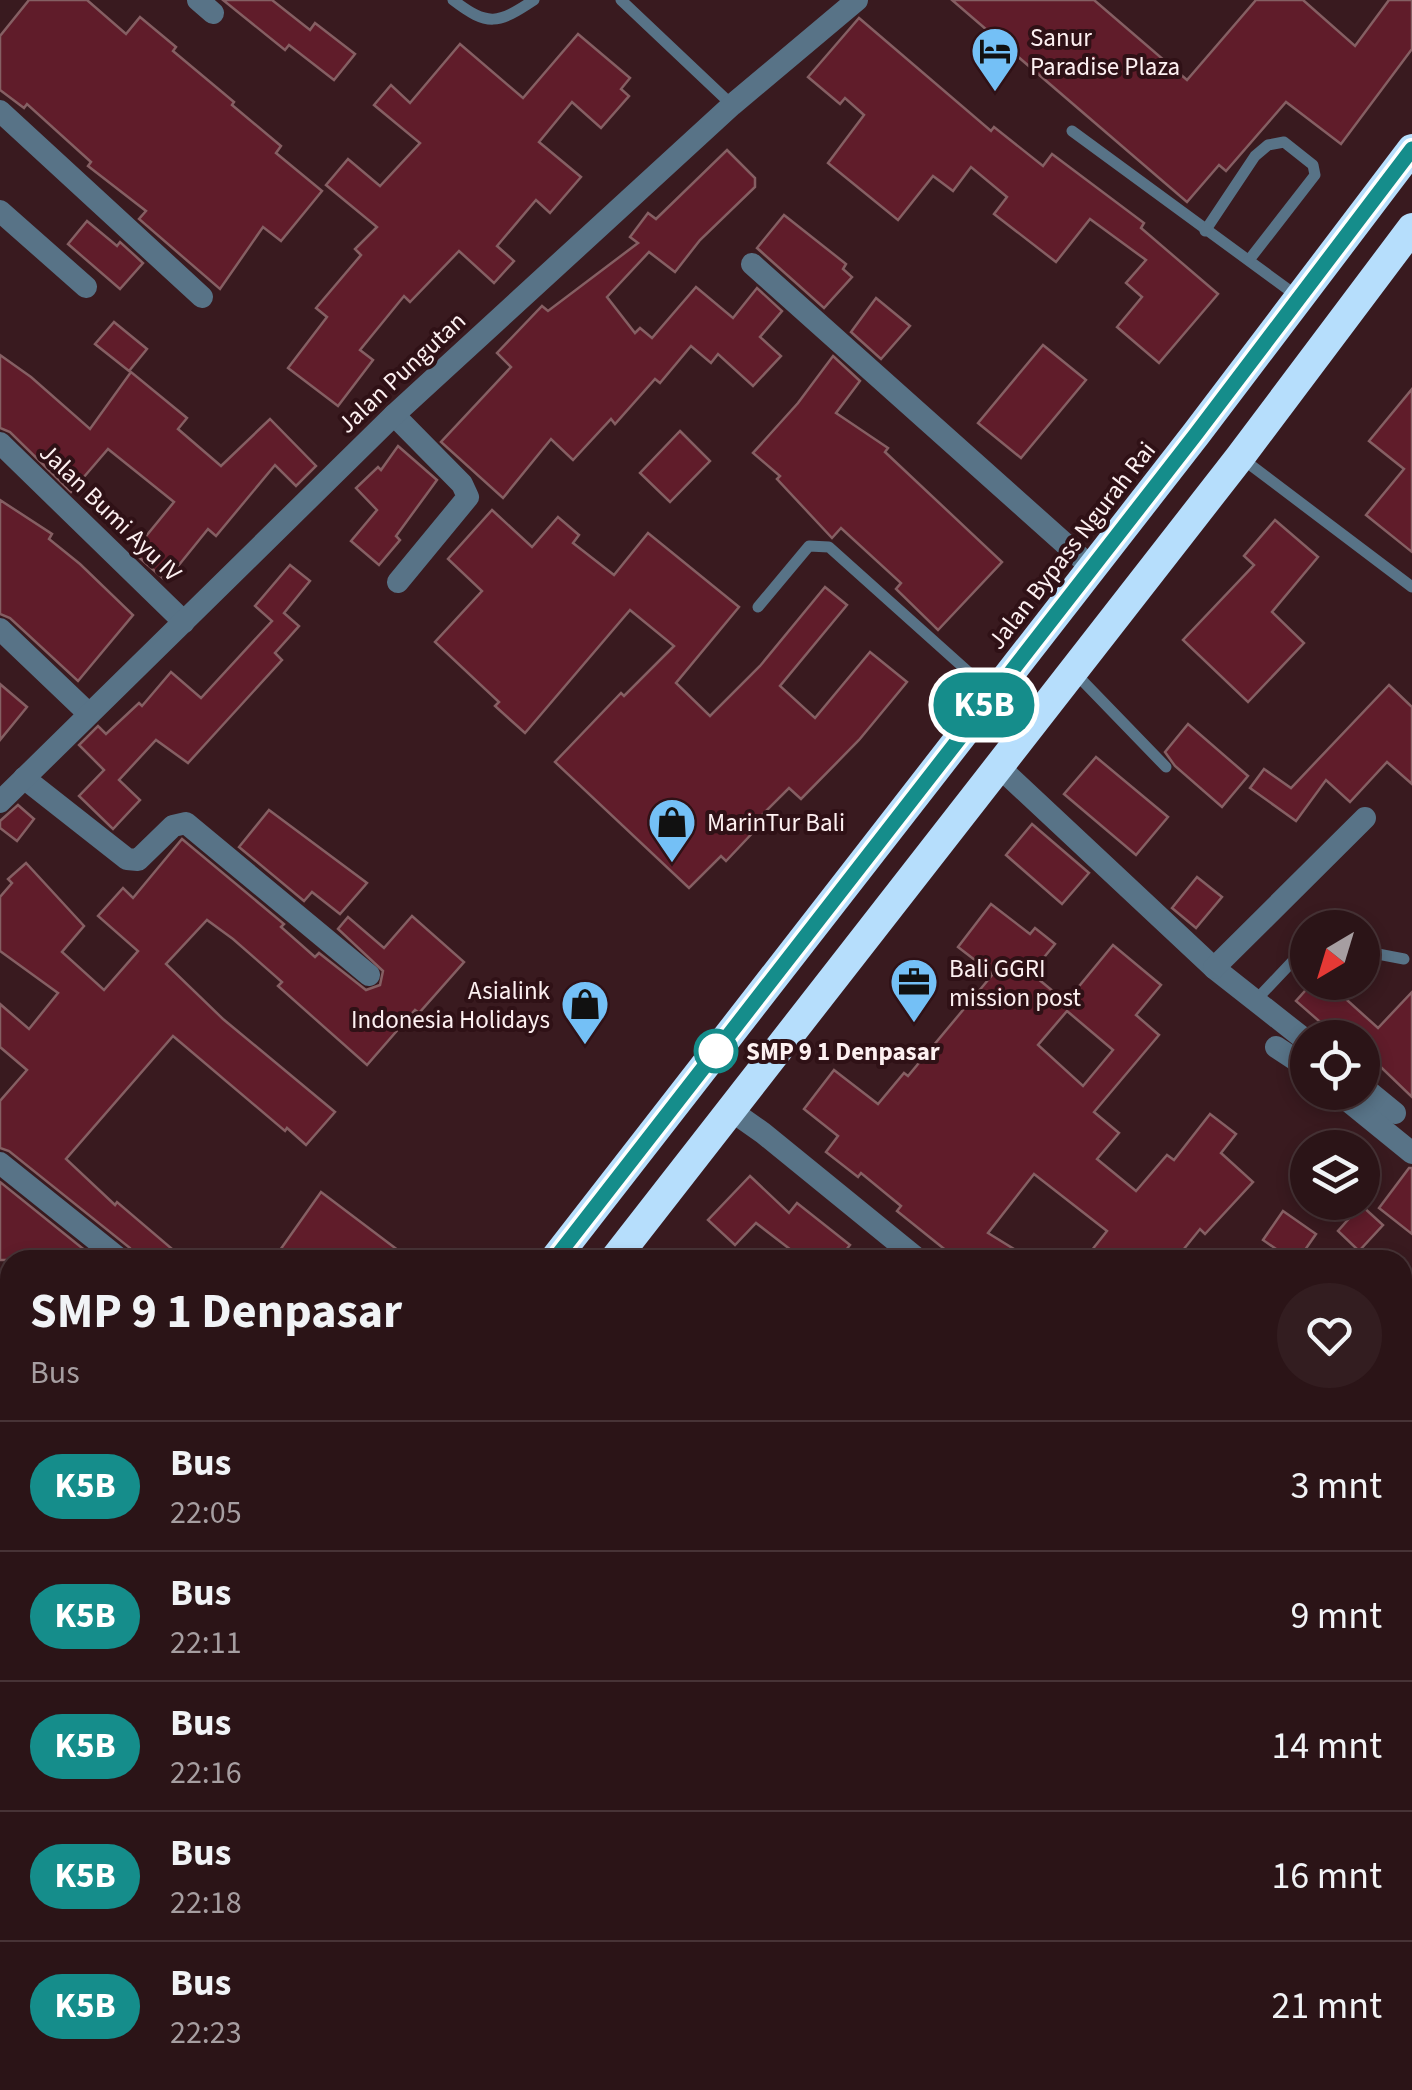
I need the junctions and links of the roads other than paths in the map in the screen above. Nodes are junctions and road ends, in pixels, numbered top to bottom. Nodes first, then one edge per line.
1 (453, 0) edge
2 (534, 0) edge
3 (620, 0) edge
4 (857, 0) edge
5 (732, 105) junction
6 (0, 111) edge
7 (1072, 131) dead end
8 (1412, 149) edge
9 (0, 211) edge
10 (1412, 228) edge
11 (1205, 230) junction
12 (1250, 260) junction
13 (752, 264) dead end
14 (86, 287) dead end
15 (202, 297) dead end
16 (1300, 299) junction
17 (394, 415) junction
18 (0, 443) edge
19 (1240, 456) junction
20 (1091, 567) junction
21 (398, 582) dead end
22 (1412, 586) edge
23 (758, 607) dead end
24 (184, 622) junction
25 (0, 629) edge
26 (1072, 669) junction
27 (993, 694) junction
28 (88, 713) junction
29 (997, 765) junction
30 (1166, 767) dead end
31 (24, 778) junction
32 (0, 802) edge
33 (1365, 818) dead end
34 (1380, 954) edge
35 (1404, 960) dead end
36 (1290, 964) edge
37 (1214, 968) junction
38 (369, 975) dead end
39 (1255, 1001) junction
40 (1290, 1028) edge
41 (1276, 1047) dead end
42 (1290, 1056) edge
43 (1380, 1100) edge
44 (729, 1110) junction
45 (1359, 1110) edge
46 (1396, 1112) dead end
47 (1412, 1153) edge
48 (0, 1164) edge
49 (108, 1250) edge
50 (562, 1250) edge
51 (622, 1250) edge
52 (907, 1250) edge

1 - 2 lane
3 - 5 lane
4 - 5 street, Jalan Pungutan
5 - 17 street, Jalan Pungutan
6 - 15 street
7 - 11 lane
8 - 16 highway, Jalan Bypass Ngurah Rai
9 - 14 street
10 - 19 highway
11 - 12 lane
11 - 12 lane
12 - 16 lane
13 - 20 street
16 - 20 highway, Jalan Bypass Ngurah Rai
17 - 21 street
17 - 24 street, Jalan Pungutan
18 - 24 street, Jalan Bumi Ayu IV
19 - 22 lane
19 - 26 highway
20 - 27 highway, Jalan Bypass Ngurah Rai
23 - 27 lane
24 - 28 street, Jalan Pungutan
25 - 28 street
26 - 29 highway
26 - 30 lane
27 - 50 highway, Jalan Bypass Ngurah Rai
28 - 31 street, Jalan Pungutan
29 - 37 street
29 - 44 highway
31 - 32 street, Jalan Pungutan
31 - 38 street
33 - 37 street
34 - 35 lane
36 - 39 lane
37 - 39 street
39 - 40 street
41 - 42 street
43 - 46 street
44 - 51 highway
44 - 52 street
45 - 47 street
48 - 49 street

